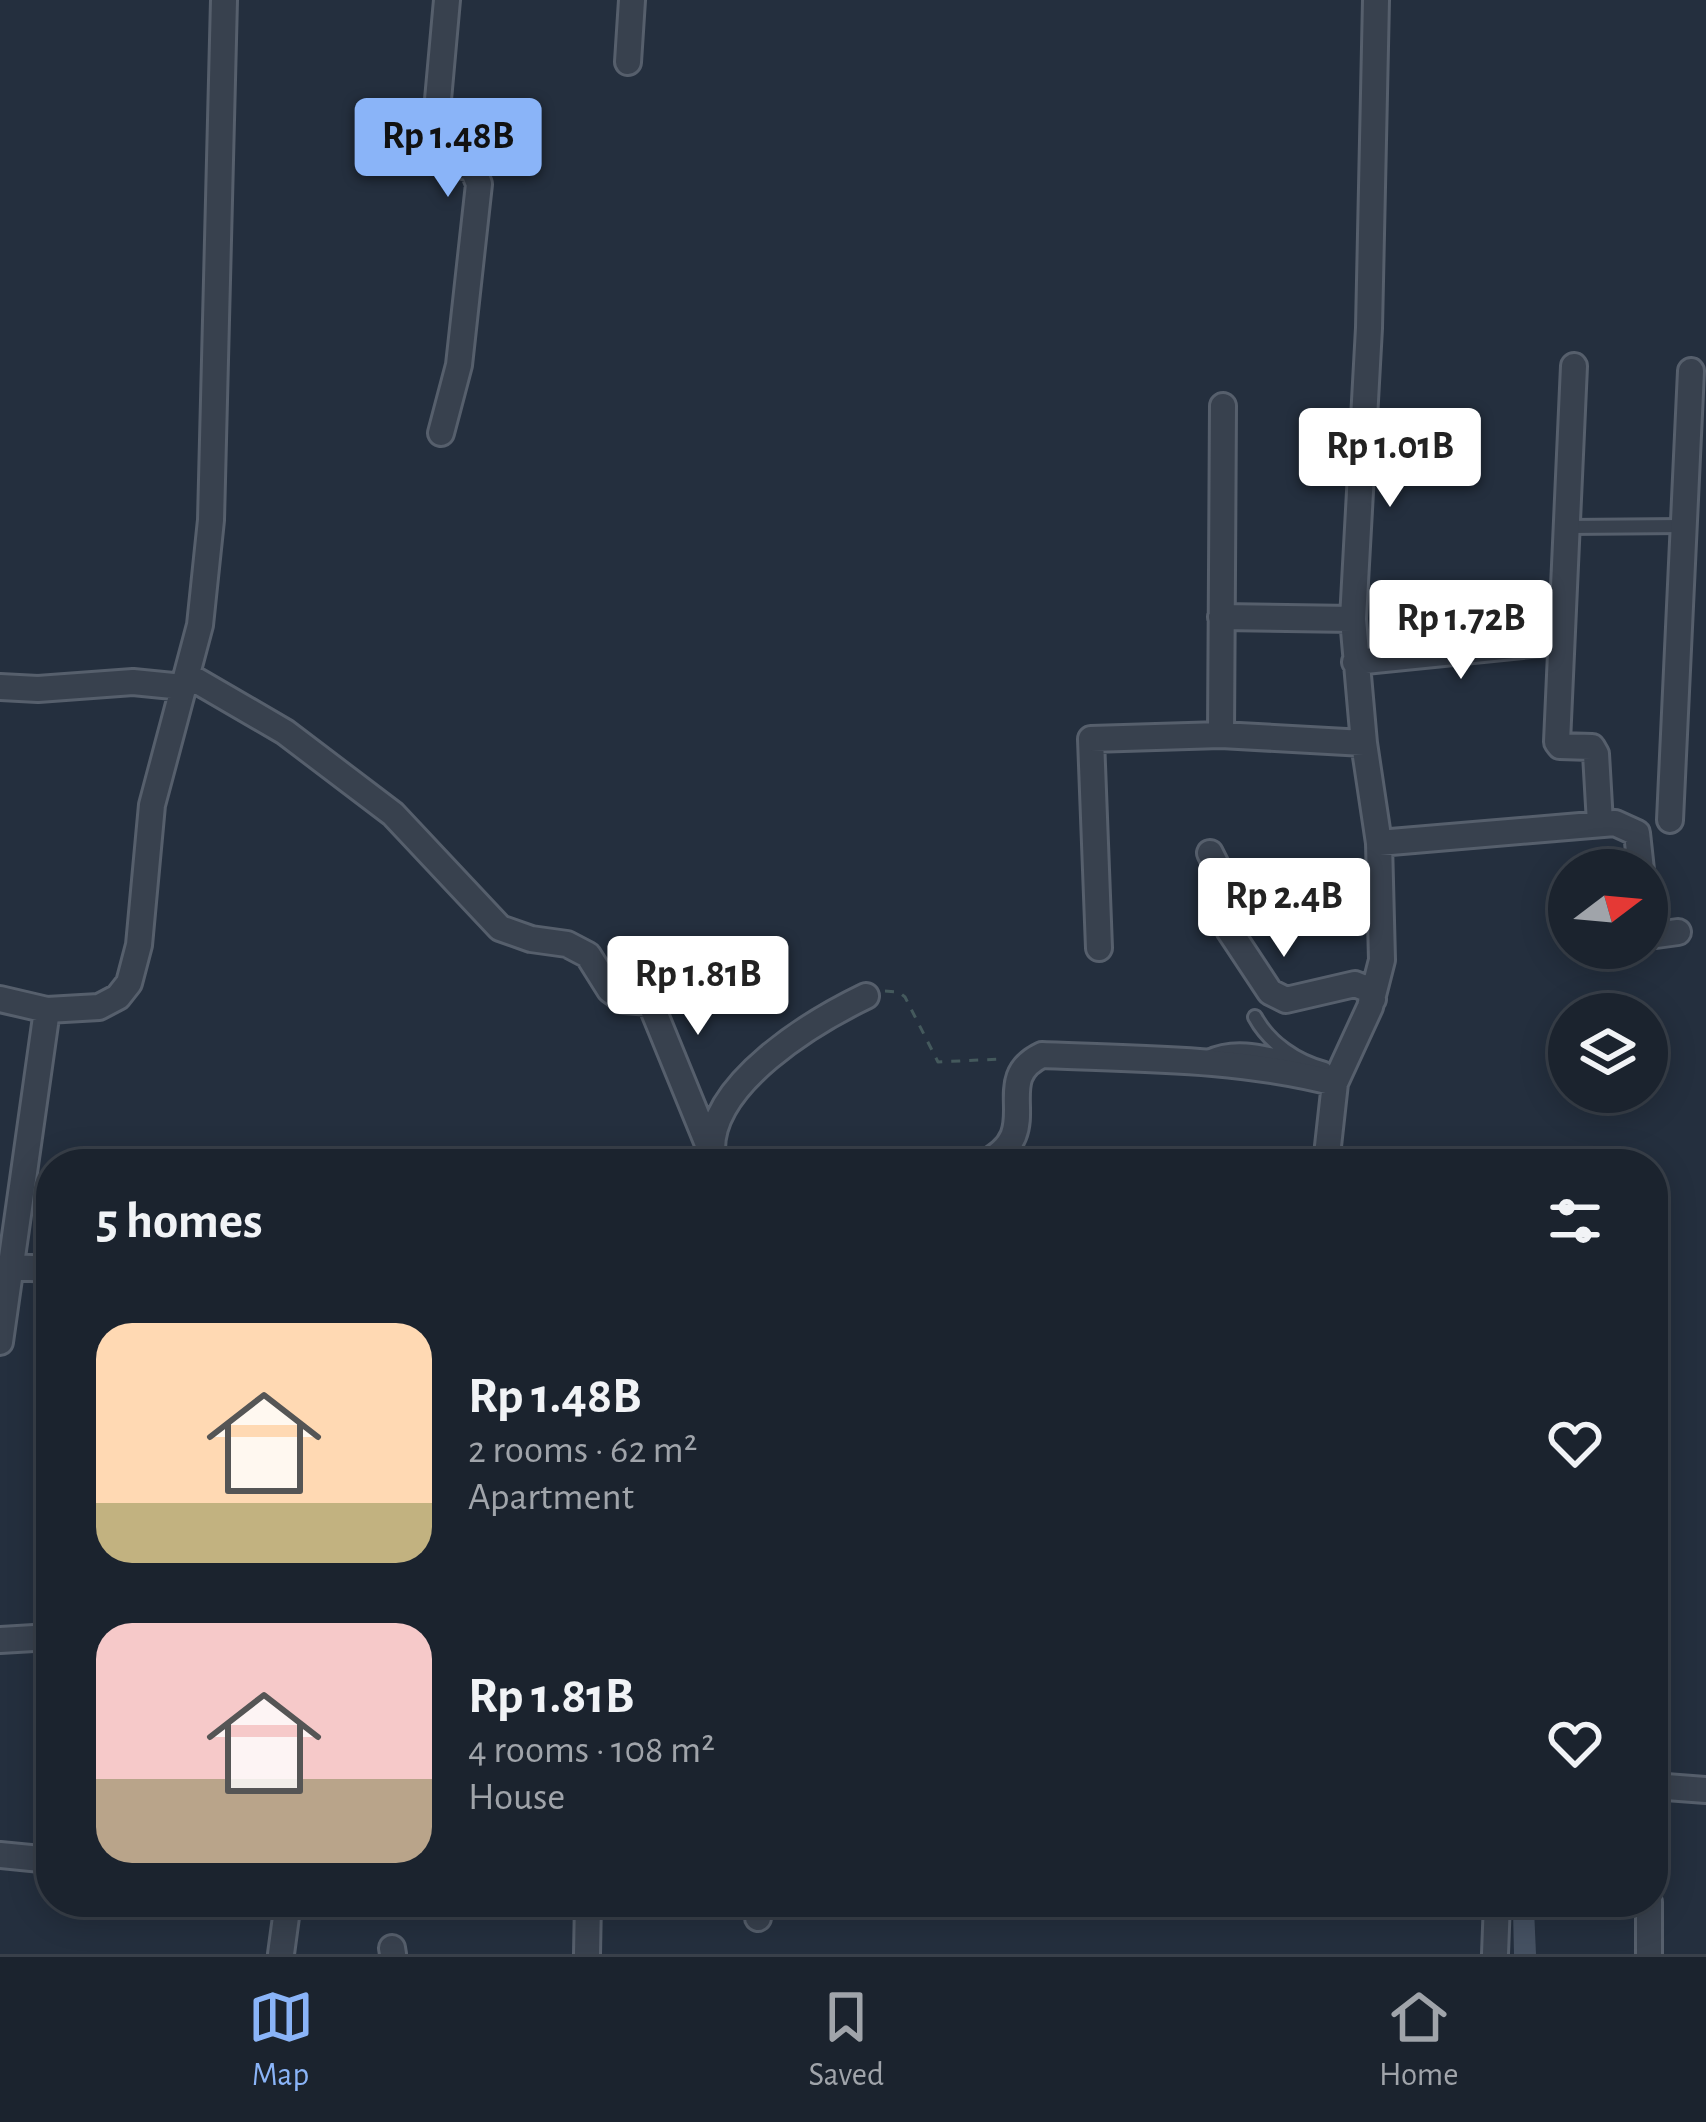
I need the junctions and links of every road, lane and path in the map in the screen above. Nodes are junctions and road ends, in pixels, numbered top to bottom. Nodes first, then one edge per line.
1 (224, 0) edge
2 (446, 0) edge
3 (632, 0) edge
4 (1376, 0) edge
5 (628, 62) dead end
6 (1574, 366) dead end
7 (1691, 371) dead end
8 (1223, 406) dead end
9 (441, 433) dead end
10 (1682, 526) junction
11 (1569, 527) junction
12 (1221, 617) junction
13 (1353, 619) junction
14 (1561, 641) junction
15 (1355, 662) junction
16 (185, 681) junction
17 (0, 687) edge
18 (1221, 735) junction
19 (1364, 743) junction
20 (1670, 820) dead end
21 (1600, 823) junction
22 (1379, 843) junction
23 (1639, 849) edge
24 (1210, 853) dead end
25 (1678, 932) dead end
26 (1668, 933) edge
27 (1099, 948) dead end
28 (866, 996) joint
29 (0, 999) edge
30 (1371, 1003) junction
31 (47, 1010) junction
32 (1255, 1017) dead end
33 (1200, 1061) junction
34 (1300, 1061) junction
35 (1026, 1065) junction
36 (1336, 1077) junction
37 (709, 1149) edge
38 (714, 1149) edge
39 (1007, 1149) edge
40 (1328, 1149) edge
41 (8, 1230) edge
42 (11, 1267) junction
43 (36, 1268) edge
44 (0, 1342) edge
45 (36, 1638) edge
46 (0, 1640) edge
47 (1668, 1787) edge
48 (1706, 1790) edge
49 (0, 1856) edge
50 (36, 1859) edge
51 (286, 1917) edge
52 (588, 1917) edge
53 (1496, 1917) edge
54 (1649, 1917) edge
55 (281, 1954) edge
56 (587, 1954) edge
57 (1495, 1954) edge
58 (1649, 1954) edge

1 - 16 street
2 - 9 street
3 - 5 street
4 - 13 street
6 - 11 street
7 - 10 street
8 - 12 street
10 - 11 lane
10 - 20 street
11 - 14 street
12 - 13 street
12 - 18 street
13 - 15 street
14 - 15 street
14 - 21 street
15 - 19 street
16 - 17 street
16 - 31 street
16 - 37 street
18 - 19 street
18 - 27 street
19 - 22 street
21 - 22 street
21 - 23 street
22 - 30 street
24 - 30 street
25 - 26 street
28 - 35 path
28 - 38 street
29 - 31 street
30 - 36 street
31 - 41 street
32 - 34 lane
33 - 34 lane
33 - 35 street
33 - 36 street
34 - 36 lane
35 - 39 street
36 - 40 street
41 - 42 street
42 - 43 street
42 - 44 street
45 - 46 street
47 - 48 street
49 - 50 street
51 - 55 street
52 - 56 street
53 - 57 street
54 - 58 street

